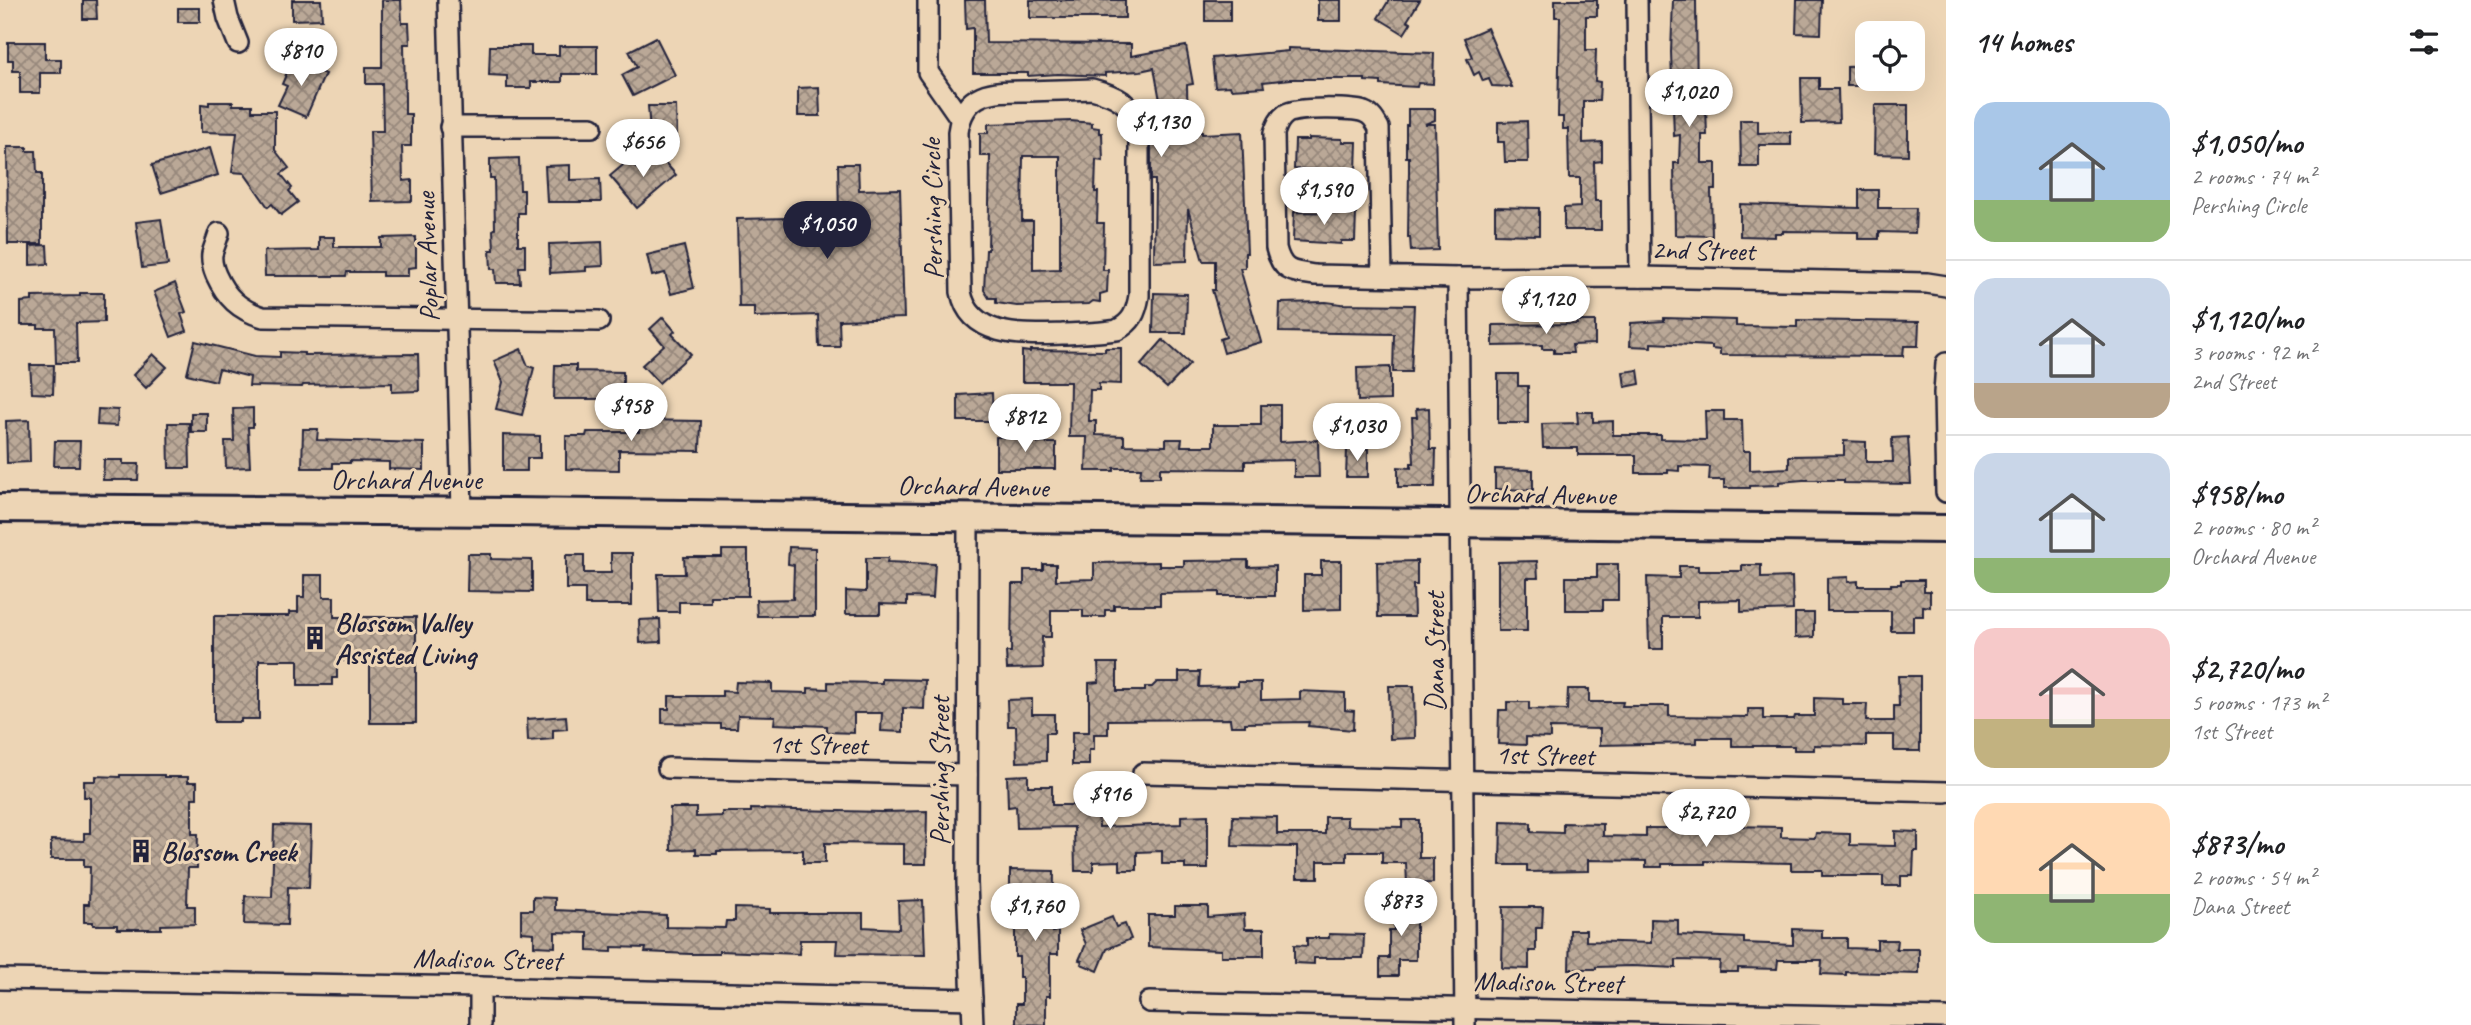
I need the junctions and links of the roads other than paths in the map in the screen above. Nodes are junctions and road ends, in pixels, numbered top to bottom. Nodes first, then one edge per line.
1 (225, 0) edge
2 (448, 0) edge
3 (928, 0) edge
4 (1637, 0) edge
5 (238, 43) dead end
6 (960, 118) junction
7 (450, 127) junction
8 (592, 127) dead end
9 (219, 233) dead end
10 (1382, 276) junction
11 (1640, 277) junction
12 (1458, 278) junction
13 (1946, 286) edge
14 (457, 318) junction
15 (598, 321) dead end
16 (1946, 363) edge
17 (1946, 492) edge
18 (0, 508) edge
19 (462, 511) junction
20 (968, 517) junction
21 (1461, 525) junction
22 (1946, 529) edge
23 (668, 768) dead end
24 (1143, 773) dead end
25 (967, 775) junction
26 (1462, 781) junction
27 (1946, 792) edge
28 (0, 979) edge
29 (480, 986) junction
30 (972, 999) junction
31 (1149, 1002) dead end
32 (1465, 1017) edge
33 (1946, 1018) edge
34 (480, 1025) edge
35 (973, 1025) edge

1 - 5 street
2 - 7 street, Poplar Avenue
3 - 6 street, Pershing Circle
4 - 11 street
6 - 6 street, Pershing Circle
7 - 8 street
7 - 14 street, Poplar Avenue
9 - 14 street
10 - 10 street, 2nd Street
10 - 12 street, 2nd Street
11 - 12 street, 2nd Street
11 - 13 street, 2nd Street
12 - 21 street, Dana Street
14 - 15 street
14 - 19 street, Poplar Avenue
16 - 17 street
18 - 19 street, Orchard Avenue
19 - 20 street, Orchard Avenue
20 - 21 street, Orchard Avenue
20 - 25 street, Pershing Street
21 - 22 street, Orchard Avenue
21 - 26 street, Dana Street
23 - 25 street, 1st Street
24 - 26 street, 1st Street
25 - 30 street, Pershing Street
26 - 27 street, 1st Street
26 - 32 street, Dana Street
28 - 29 street, Madison Street
29 - 30 street, Madison Street
29 - 34 street
30 - 35 street, Pershing Street
31 - 32 street, Madison Street
32 - 33 street, Madison Street

